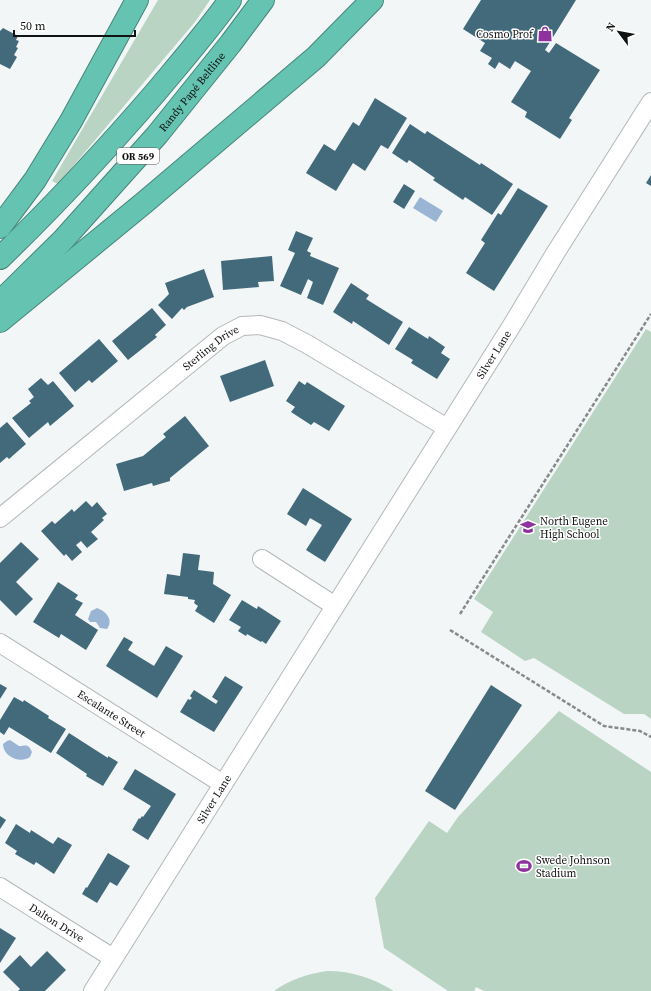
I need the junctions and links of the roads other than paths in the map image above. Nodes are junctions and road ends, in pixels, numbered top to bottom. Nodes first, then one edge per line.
1 (137, 0) edge
2 (230, 0) edge
3 (263, 0) edge
4 (372, 0) edge
5 (651, 102) edge
6 (0, 227) edge
7 (0, 258) edge
8 (0, 302) edge
9 (0, 321) edge
10 (447, 428) junction
11 (0, 518) edge
12 (262, 560) dead end
13 (335, 606) junction
14 (0, 643) edge
15 (223, 784) junction
16 (0, 887) edge
17 (113, 958) junction
18 (93, 991) edge

1 - 6 highway
2 - 7 highway, OR 569
3 - 8 highway, Randy Papé Beltline / OR 569
4 - 9 highway
5 - 10 street, Silver Lane
10 - 11 street, Sterling Drive
10 - 13 street, Silver Lane
12 - 13 street
13 - 15 street, Silver Lane
14 - 15 street, Escalante Street
15 - 17 street, Silver Lane
16 - 17 street, Dalton Drive
17 - 18 street, Silver Lane

